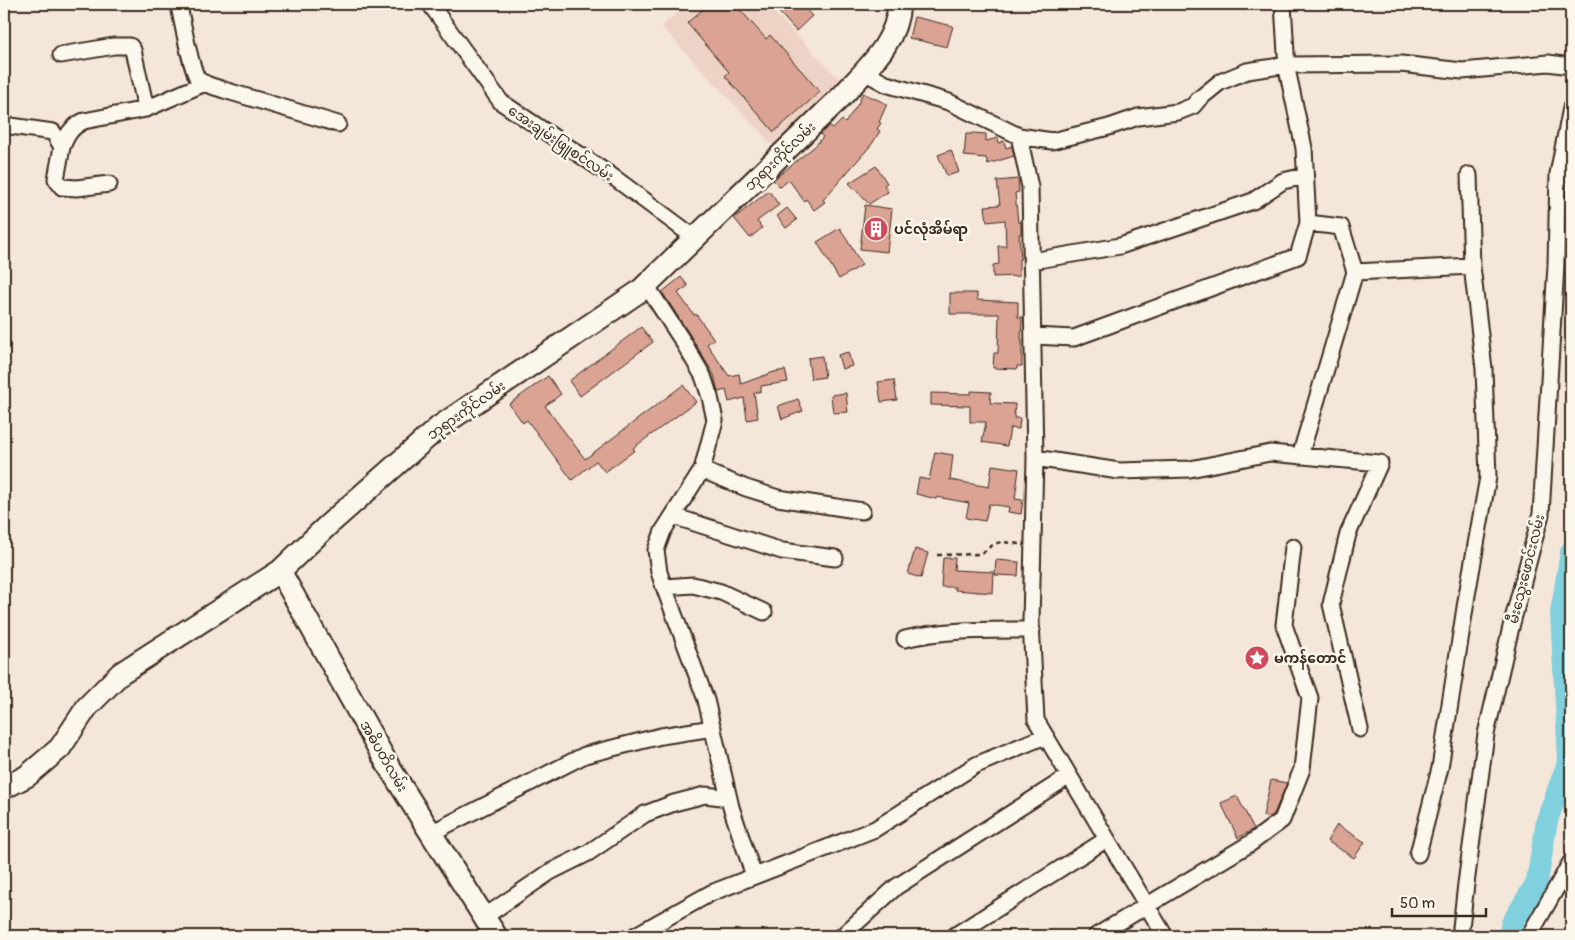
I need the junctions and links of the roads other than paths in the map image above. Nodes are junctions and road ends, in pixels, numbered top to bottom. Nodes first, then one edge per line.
1 (430, 4) edge
2 (899, 4) edge
3 (1283, 4) edge
4 (179, 6) dead end
5 (61, 55) dead end
6 (1287, 65) junction
7 (1571, 66) edge
8 (864, 72) junction
9 (205, 83) junction
10 (1571, 108) edge
11 (146, 109) junction
12 (338, 124) dead end
13 (4, 125) edge
14 (1020, 136) junction
15 (62, 148) junction
16 (1469, 175) dead end
17 (1305, 176) junction
18 (109, 184) dead end
19 (1308, 223) junction
20 (695, 238) junction
21 (1032, 261) junction
22 (1472, 266) junction
23 (1355, 272) junction
24 (646, 285) junction
25 (1033, 336) junction
26 (1300, 456) junction
27 (1035, 458) junction
28 (702, 470) junction
29 (862, 511) dead end
30 (673, 516) junction
31 (1292, 546) dead end
32 (835, 558) dead end
33 (280, 571) junction
34 (664, 587) junction
35 (764, 612) dead end
36 (1032, 630) junction
37 (905, 639) dead end
38 (713, 728) junction
39 (1360, 729) dead end
40 (1045, 736) junction
41 (1069, 776) junction
42 (4, 788) edge
43 (729, 798) junction
44 (431, 833) junction
45 (1107, 838) junction
46 (1418, 854) dead end
47 (1571, 862) edge
48 (754, 876) junction
49 (1146, 905) junction
50 (484, 916) junction
51 (496, 936) edge
52 (634, 936) edge
53 (842, 936) edge
54 (954, 936) edge
55 (1096, 936) edge
56 (1165, 936) edge
57 (1460, 936) edge
58 (1529, 936) edge

1 - 20 street, အေးချမ်းဖြူစင်လမ်း
2 - 8 street, ဘုရားကိုင်လမ်း
3 - 6 street
4 - 9 street
5 - 11 street
6 - 7 street
6 - 14 street
6 - 17 street
8 - 14 street
8 - 20 street, ဘုရားကိုင်လမ်း
9 - 11 street
9 - 12 street
10 - 57 street, မီးသွေးဖောင်းလမ်း
11 - 15 street
13 - 15 street
14 - 21 street
15 - 18 street
16 - 22 street
17 - 19 street
17 - 21 street
19 - 23 street
19 - 25 street
20 - 24 street, ဘုရားကိုင်လမ်း
21 - 25 street
22 - 23 street
22 - 46 street
23 - 26 street
24 - 28 street
24 - 33 street, ဘုရားကိုင်လမ်း
25 - 27 street
26 - 27 street
26 - 39 street
27 - 36 street
28 - 29 street
28 - 30 street
30 - 32 street
30 - 34 street
31 - 49 street
33 - 42 street, ဘုရားကိုင်လမ်း
33 - 44 street, အဓိပတိလမ်း
34 - 35 street
34 - 38 street
36 - 37 street
36 - 40 street
38 - 43 street
38 - 44 street
40 - 41 street
40 - 48 street
41 - 45 street
41 - 53 street
43 - 48 street
43 - 50 street
44 - 50 street, အဓိပတိလမ်း
45 - 49 street
45 - 54 street
47 - 58 street
48 - 52 street
49 - 55 street
49 - 56 street
50 - 51 street, အဓိပတိလမ်း

